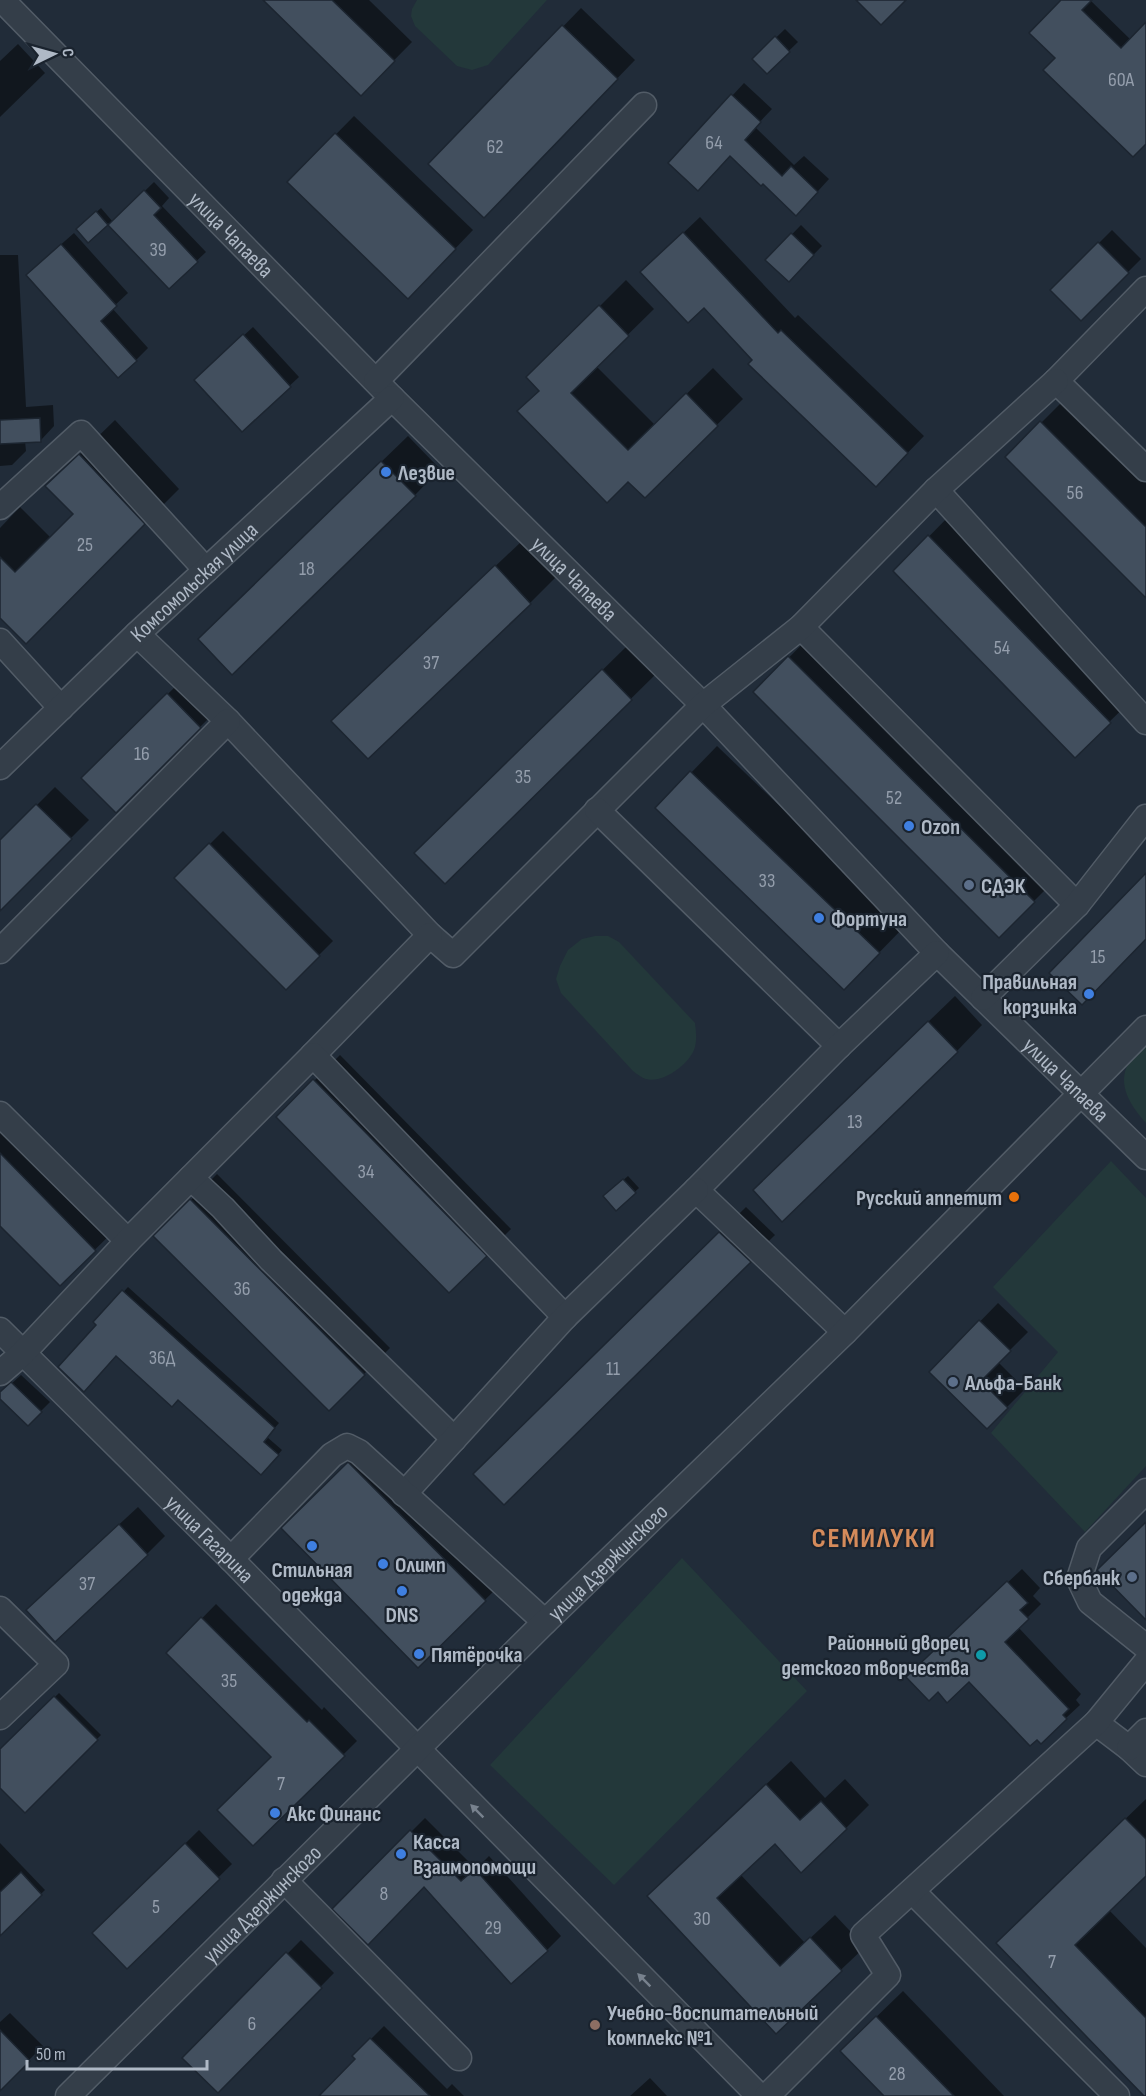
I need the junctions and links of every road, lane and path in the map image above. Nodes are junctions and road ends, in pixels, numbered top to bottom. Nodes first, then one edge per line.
1 (2, 0) edge
2 (644, 105) dead end
3 (1146, 289) edge
4 (1056, 381) junction
5 (384, 389) junction
6 (1146, 469) edge
7 (936, 490) junction
8 (0, 507) edge
9 (206, 570) junction
10 (801, 627) junction
11 (137, 634) junction
12 (0, 641) edge
13 (703, 705) junction
14 (61, 708) junction
15 (228, 721) junction
16 (1146, 722) edge
17 (0, 767) edge
18 (597, 810) junction
19 (1146, 817) edge
20 (1077, 905) junction
21 (430, 935) junction
22 (0, 951) edge
23 (937, 953) junction
24 (983, 998) junction
25 (1146, 1029) edge
26 (839, 1046) junction
27 (314, 1055) junction
28 (1079, 1094) junction
29 (0, 1114) edge
30 (1146, 1157) edge
31 (191, 1178) junction
32 (696, 1190) junction
33 (128, 1241) junction
34 (565, 1317) junction
35 (0, 1330) edge
36 (845, 1332) junction
37 (22, 1354) junction
38 (0, 1373) edge
39 (454, 1439) junction
40 (1146, 1491) edge
41 (405, 1494) junction
42 (231, 1559) junction
43 (0, 1609) edge
44 (545, 1622) junction
45 (1146, 1647) edge
46 (1146, 1662) edge
47 (0, 1717) edge
48 (1096, 1723) junction
49 (1140, 1748) edge
50 (416, 1750) junction
51 (284, 1880) junction
52 (912, 1891) junction
53 (459, 2058) dead end
54 (68, 2096) edge
55 (759, 2096) edge
56 (767, 2096) edge
57 (1117, 2096) edge

1 - 5 street, улица Чапаева
2 - 5 street, Комсомольская улица
3 - 4 street
4 - 6 street
4 - 7 street
5 - 9 street, Комсомольская улица
5 - 13 street, улица Чапаева
7 - 10 street
7 - 16 street
8 - 9 street
9 - 11 street, Комсомольская улица
10 - 13 street
10 - 20 street
11 - 14 street, Комсомольская улица
11 - 15 street
12 - 14 street
13 - 18 street
13 - 23 street, улица Чапаева
14 - 17 street, Комсомольская улица
15 - 21 street
15 - 22 street
18 - 21 street
18 - 26 street
19 - 20 street
20 - 24 street
21 - 27 street
23 - 24 street, улица Чапаева
23 - 26 street
24 - 28 street, улица Чапаева
25 - 28 street, улица Дзержинского
26 - 32 street
27 - 31 street
27 - 34 street
28 - 30 street, улица Чапаева
28 - 36 street, улица Дзержинского
29 - 33 street
31 - 33 street
31 - 39 street
32 - 34 street
32 - 36 street
33 - 37 street
34 - 39 street
35 - 37 street, улица Гагарина
36 - 44 street, улица Дзержинского
37 - 38 street
37 - 42 street, улица Гагарина
39 - 41 street
40 - 45 street
41 - 42 street
41 - 44 street
42 - 50 street, улица Гагарина
43 - 47 street
44 - 50 street, улица Дзержинского
46 - 48 street
48 - 49 street
48 - 52 street
50 - 51 street, улица Дзержинского
55 -> 50 street, улица Гагарина
51 - 53 street
51 - 54 street, улица Дзержинского
52 - 56 street
52 - 57 street

